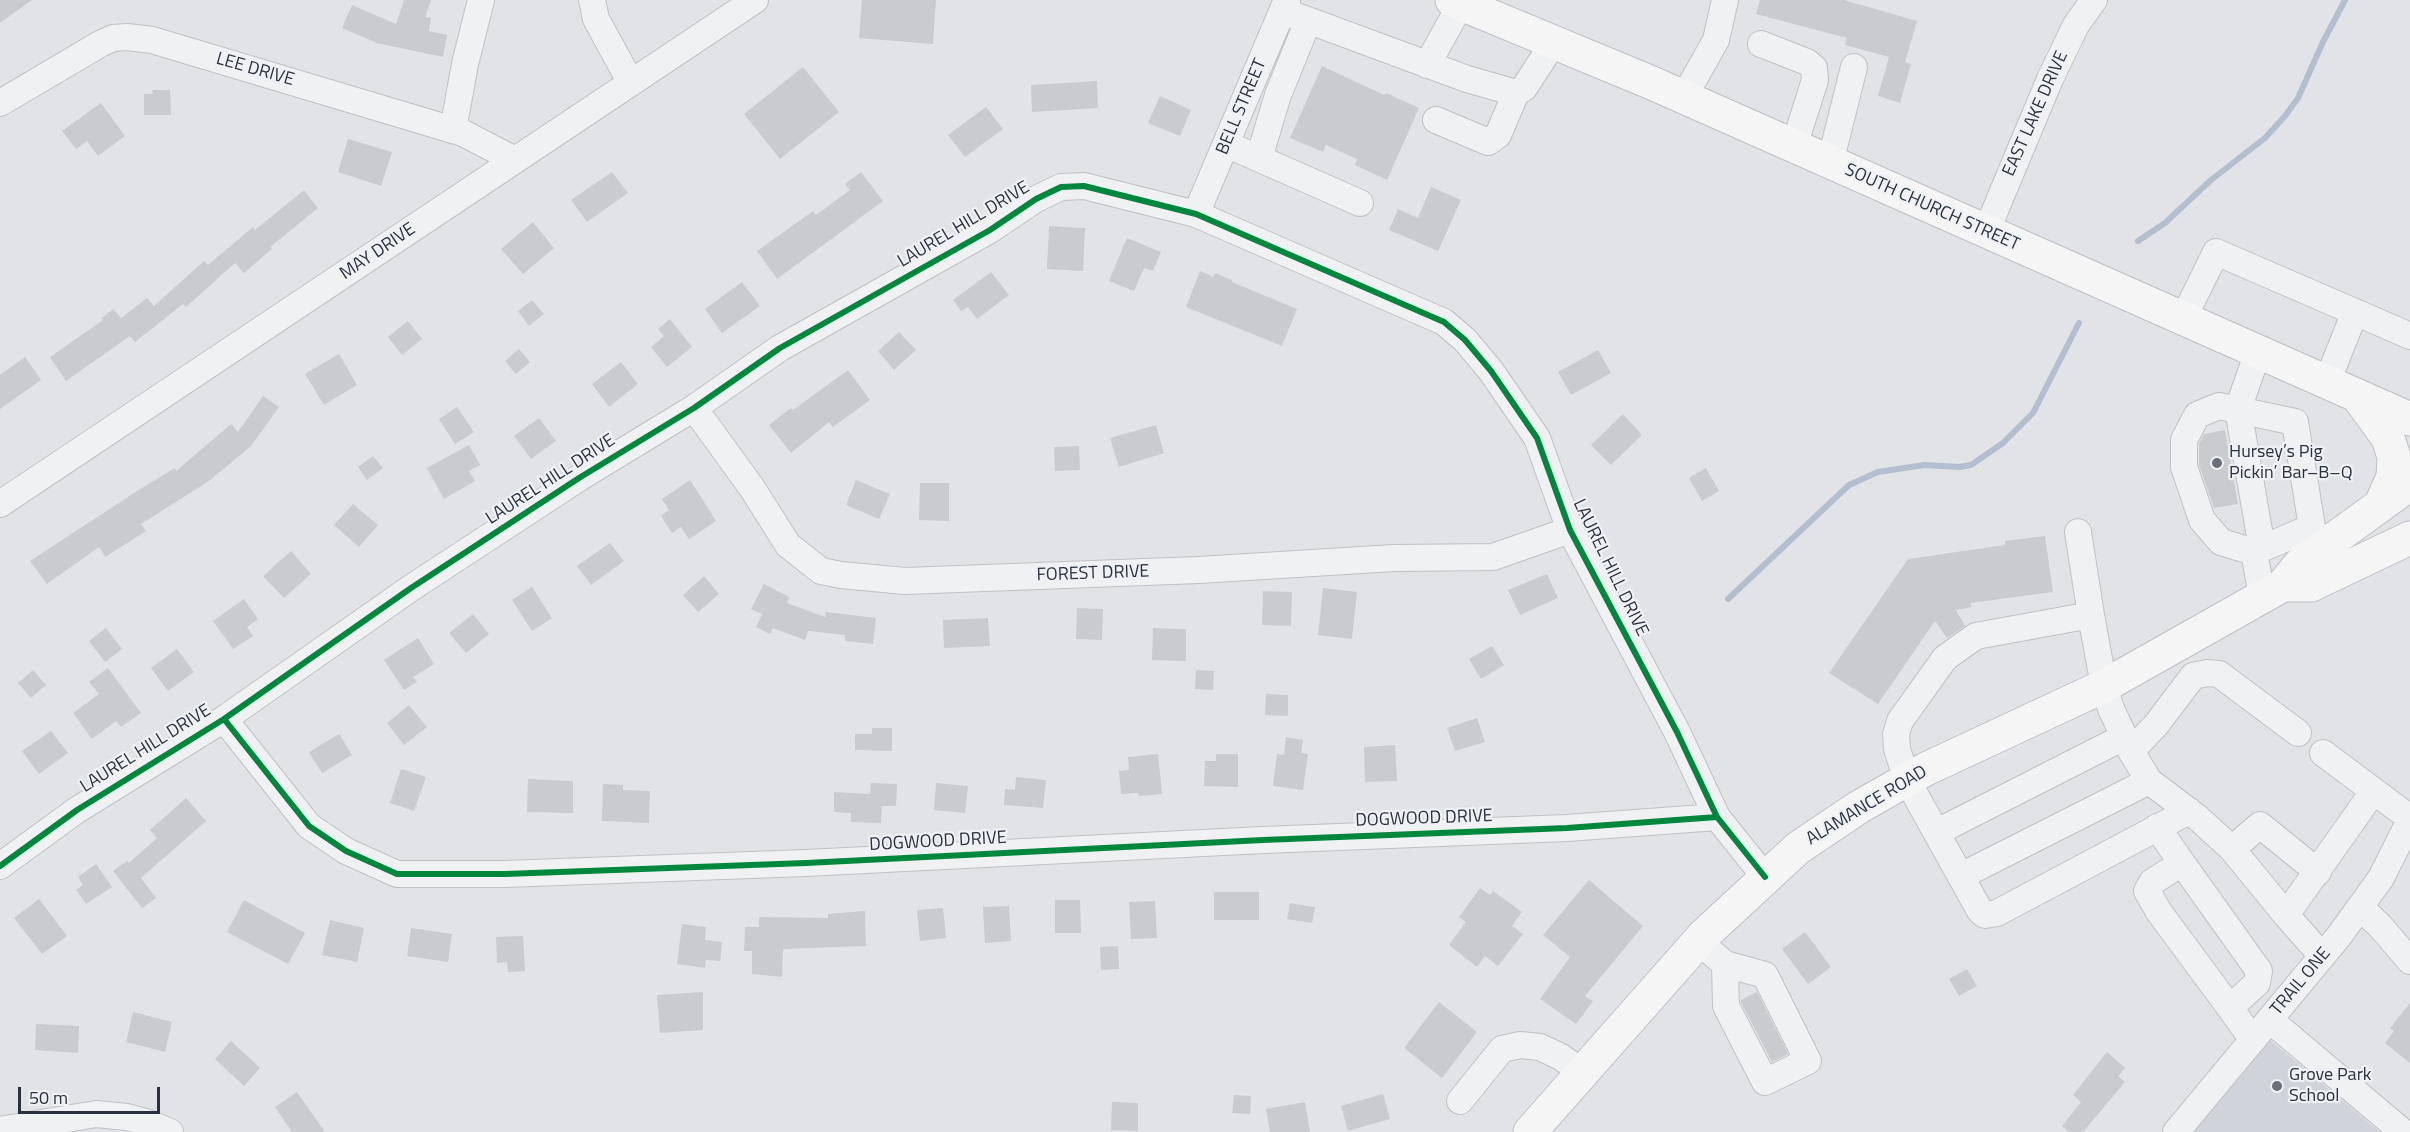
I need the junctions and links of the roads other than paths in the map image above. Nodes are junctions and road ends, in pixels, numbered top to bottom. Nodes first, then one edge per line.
1 (481, 0) edge
2 (592, 0) edge
3 (755, 0) edge
4 (1725, 0) edge
5 (2094, 0) edge
6 (1457, 2) edge
7 (1285, 6) edge
8 (1308, 21) junction
9 (1554, 42) junction
10 (1761, 44) dead end
11 (1427, 65) junction
12 (1854, 67) dead end
13 (631, 83) junction
14 (1516, 93) junction
15 (1684, 97) junction
16 (0, 103) edge
17 (1436, 120) dead end
18 (453, 130) junction
19 (1226, 144) junction
20 (1794, 146) junction
21 (1259, 158) junction
22 (515, 160) junction
23 (1830, 163) junction
24 (1360, 203) dead end
25 (1196, 214) junction
26 (1986, 232) junction
27 (2355, 312) junction
28 (2183, 319) junction
29 (2410, 336) edge
30 (2258, 352) junction
31 (2327, 382) junction
32 (2357, 395) junction
33 (694, 408) junction
34 (2238, 409) junction
35 (2410, 419) edge
36 (2410, 484) edge
37 (0, 504) edge
38 (2380, 506) junction
39 (1570, 530) junction
40 (2078, 532) dead end
41 (2410, 538) edge
42 (2258, 550) junction
43 (2272, 591) junction
44 (2091, 615) junction
45 (2104, 686) junction
46 (224, 719) junction
47 (2298, 733) dead end
48 (2128, 744) junction
49 (2323, 753) dead end
50 (1907, 780) junction
51 (2149, 781) junction
52 (2373, 792) junction
53 (2188, 811) junction
54 (1717, 817) junction
55 (2410, 819) edge
56 (2157, 827) junction
57 (1937, 832) junction
58 (2232, 849) junction
59 (2182, 863) junction
60 (0, 866) edge
61 (2318, 872) junction
62 (1961, 876) junction
63 (1765, 877) junction
64 (2360, 907) junction
65 (2286, 915) junction
66 (1698, 942) junction
67 (2322, 956) junction
68 (2410, 961) edge
69 (1725, 964) dead end
70 (2230, 1008) junction
71 (2270, 1020) junction
72 (2253, 1040) junction
73 (1582, 1072) junction
74 (1460, 1101) dead end
75 (0, 1130) edge
76 (170, 1132) edge
77 (1530, 1132) edge
78 (2176, 1132) edge
79 (2403, 1132) edge

1 - 18 street
2 - 13 street
3 - 13 street, MAY DRIVE
4 - 15 street
5 - 26 street, EAST LAKE DRIVE
6 - 9 main road, SOUTH CHURCH STREET
6 - 11 street
7 - 8 street
7 - 19 street, BELL STREET
8 - 11 street
8 - 21 street
9 - 14 street
9 - 15 main road, SOUTH CHURCH STREET
10 - 20 street
11 - 14 street
12 - 23 street
13 - 22 street, MAY DRIVE
14 - 17 street
15 - 20 main road, SOUTH CHURCH STREET
16 - 18 street, LEE DRIVE
18 - 22 street, LEE DRIVE
19 - 21 street
19 - 25 street, BELL STREET
20 - 23 main road, SOUTH CHURCH STREET
21 - 24 street
22 - 37 street, MAY DRIVE
23 - 26 main road, SOUTH CHURCH STREET
25 - 33 street, LAUREL HILL DRIVE
25 - 39 street, LAUREL HILL DRIVE
26 - 28 main road, SOUTH CHURCH STREET
27 - 28 street
27 - 29 street
27 - 31 street
28 - 30 main road, SOUTH CHURCH STREET
30 - 31 main road, SOUTH CHURCH STREET
30 - 34 street
31 - 32 main road, SOUTH CHURCH STREET
32 - 35 main road, SOUTH CHURCH STREET
32 - 38 main road
33 - 39 street, FOREST DRIVE
33 - 46 street, LAUREL HILL DRIVE
34 - 42 street
34 - 42 street
34 - 42 street
36 - 38 main road, ALAMANCE ROAD
38 - 43 main road, ALAMANCE ROAD
39 - 54 street, LAUREL HILL DRIVE
40 - 44 street
41 - 43 main road, ALAMANCE ROAD
42 - 43 street
43 - 45 main road, ALAMANCE ROAD
44 - 45 street
44 - 50 street
45 - 48 street
45 - 50 main road, ALAMANCE ROAD
46 - 54 street, DOGWOOD DRIVE
46 - 60 street, LAUREL HILL DRIVE
47 - 48 street
48 - 51 street
48 - 57 street
49 - 52 street
50 - 57 street
50 - 63 main road, ALAMANCE ROAD
51 - 53 street
51 - 62 street
52 - 55 street
52 - 61 street
53 - 56 street
53 - 58 street
54 - 63 street, LAUREL HILL DRIVE
55 - 64 street, TRAIL ONE
56 - 59 street
56 - 62 street
57 - 62 street
58 - 61 street
58 - 65 street
59 - 70 street
59 - 70 street
61 - 65 street
63 - 66 main road, ALAMANCE ROAD
64 - 67 street, TRAIL ONE
64 - 68 street
65 - 67 street
66 - 69 street
66 - 73 main road, ALAMANCE ROAD
67 - 71 street, TRAIL ONE
70 - 72 street
71 - 72 street, TRAIL ONE
71 - 79 street
72 - 78 street, TRAIL ONE
73 - 74 street
73 - 77 main road, ALAMANCE ROAD
75 - 76 street

